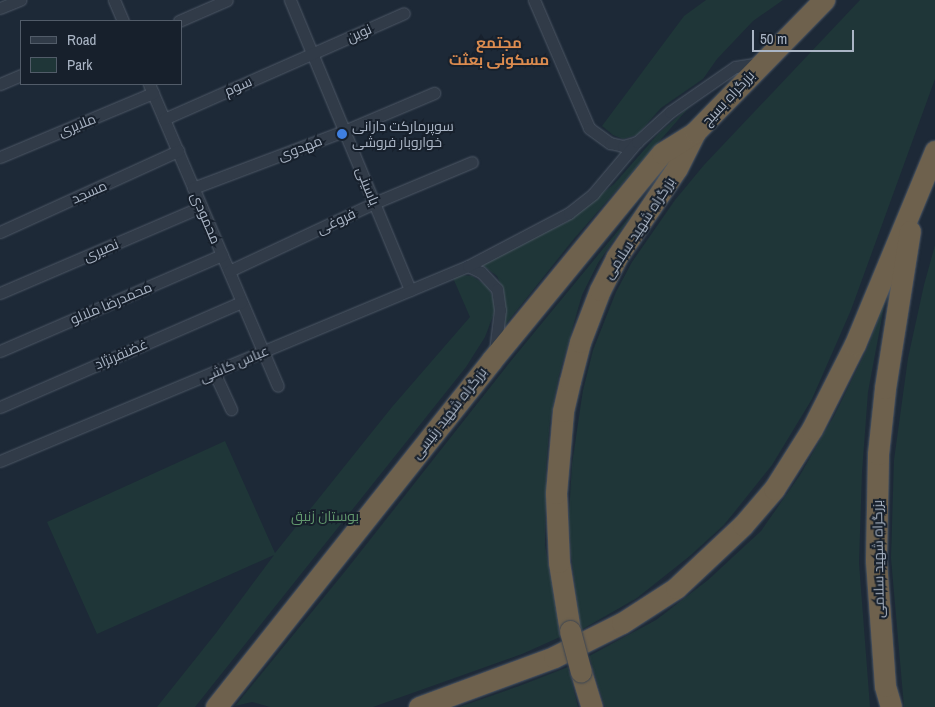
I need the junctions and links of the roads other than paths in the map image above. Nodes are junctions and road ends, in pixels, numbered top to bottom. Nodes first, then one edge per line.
1 (20, 0) edge
2 (114, 0) edge
3 (227, 0) edge
4 (290, 0) edge
5 (534, 0) edge
6 (824, 0) edge
7 (0, 8) edge
8 (404, 13) dead end
9 (123, 20) edge
10 (181, 20) edge
11 (313, 54) junction
12 (761, 63) junction
13 (20, 75) edge
14 (0, 84) edge
15 (151, 89) edge
16 (434, 93) dead end
17 (164, 119) junction
18 (344, 131) junction
19 (695, 132) junction
20 (637, 142) junction
21 (178, 151) junction
22 (935, 151) edge
23 (0, 157) edge
24 (472, 162) dead end
25 (194, 188) junction
26 (914, 202) junction
27 (374, 203) junction
28 (201, 207) junction
29 (0, 232) edge
30 (222, 255) junction
31 (468, 266) junction
32 (228, 271) junction
33 (410, 290) junction
34 (0, 293) edge
35 (241, 302) junction
36 (0, 351) edge
37 (262, 352) junction
38 (491, 361) junction
39 (214, 372) junction
40 (278, 386) dead end
41 (0, 406) edge
42 (231, 409) dead end
43 (0, 461) edge
44 (216, 707) edge
45 (419, 707) edge
46 (592, 707) edge
47 (891, 707) edge

1 - 7 street
2 - 9 street
3 - 10 street
4 - 11 street, یاسینی
5 - 20 street
6 - 12 highway, بزرگراه بسیج
8 - 11 street, نوین
11 - 17 street, سوم
11 - 18 street, یاسینی
12 - 19 highway, بزرگراه بسیج
12 - 20 street, عباس کاشی
13 - 14 street
15 - 17 street, محمودی
15 - 23 street, ملایری
16 - 18 street, مهدوی
17 - 21 street, محمودی
18 - 25 street, مهدوی
18 - 27 street, یاسینی
19 - 38 highway, بزرگراه شهید رئیسی
19 - 46 highway, بزرگراه شهید سلامی, bridge
20 - 31 street, عباس کاشی
21 - 25 street, محمودی
21 - 29 street, مسجد
22 - 26 highway
24 - 27 street, فروغی
25 - 28 street, محمودی
26 - 45 highway
26 - 47 highway, بزرگراه شهید سلامی
27 - 32 street, فروغی
27 - 33 street, یاسینی
28 - 30 street, محمودی
28 - 34 street, نصیری
30 - 32 street, محمودی
30 - 36 street, محمدرضا ملالو
31 - 33 street, عباس کاشی
31 - 38 street
32 - 35 street, محمودی
33 - 37 street, عباس کاشی
35 - 37 street, محمودی
35 - 41 street, غضنفرنژاد
37 - 39 street, عباس کاشی
37 - 40 street, محمودی
38 - 44 highway, بزرگراه شهید رئیسی
39 - 42 street
39 - 43 street, عباس کاشی

